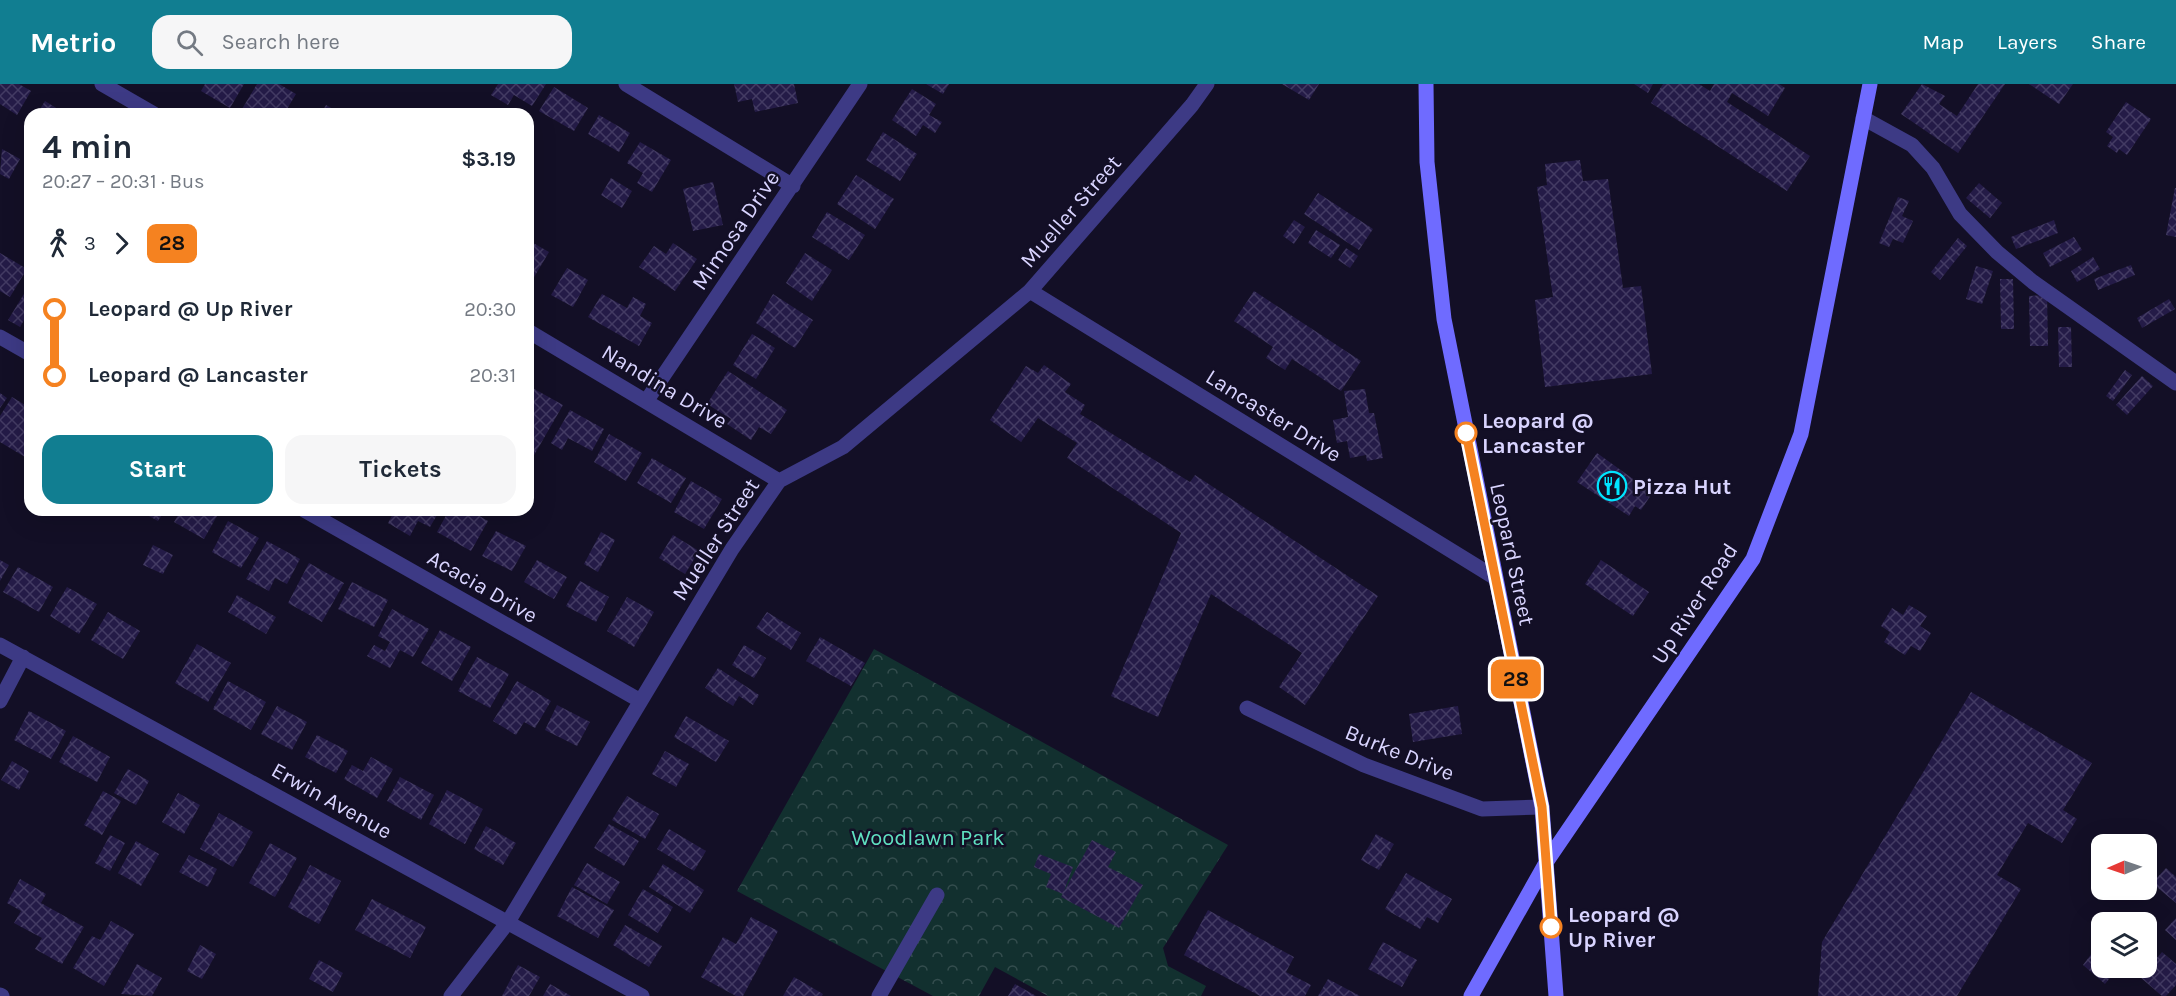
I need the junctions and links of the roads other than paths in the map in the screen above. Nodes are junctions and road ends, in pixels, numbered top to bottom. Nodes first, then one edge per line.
1 (102, 84) edge
2 (626, 84) edge
3 (860, 84) edge
4 (1207, 84) edge
5 (1426, 84) edge
6 (1870, 84) edge
7 (144, 108) edge
8 (1863, 118) junction
9 (792, 186) junction
10 (1030, 291) junction
11 (534, 334) edge
12 (0, 337) edge
13 (24, 351) edge
14 (2176, 383) edge
15 (647, 400) junction
16 (779, 481) junction
17 (315, 516) edge
18 (1494, 577) junction
19 (0, 645) edge
20 (23, 657) junction
21 (639, 700) junction
22 (0, 701) edge
23 (1247, 708) dead end
24 (1542, 807) junction
25 (1547, 861) junction
26 (937, 895) dead end
27 (508, 922) junction
28 (451, 996) edge
29 (642, 996) edge
30 (879, 996) edge
31 (1471, 996) edge
32 (1556, 996) edge

1 - 7 street
2 - 9 street
3 - 9 street, Mimosa Drive
4 - 10 street, Mueller Street
5 - 18 street, Leopard Street
6 - 8 street, Up River Road
8 - 14 street
8 - 25 street, Up River Road
9 - 15 street, Mimosa Drive
10 - 16 street, Mueller Street
10 - 18 street, Lancaster Drive
11 - 15 street, Nandina Drive
12 - 13 street
15 - 16 street, Nandina Drive
16 - 21 street, Mueller Street
17 - 21 street, Acacia Drive
18 - 24 street, Leopard Street
19 - 20 street, Erwin Avenue
20 - 22 street
20 - 27 street, Erwin Avenue
21 - 27 street, Mueller Street
23 - 24 street, Burke Drive
24 - 25 street, Leopard Street
25 - 31 street, Up River Road
25 - 32 street, Leopard Street
26 - 30 street
27 - 28 street, Mueller Street
27 - 29 street, Erwin Avenue

